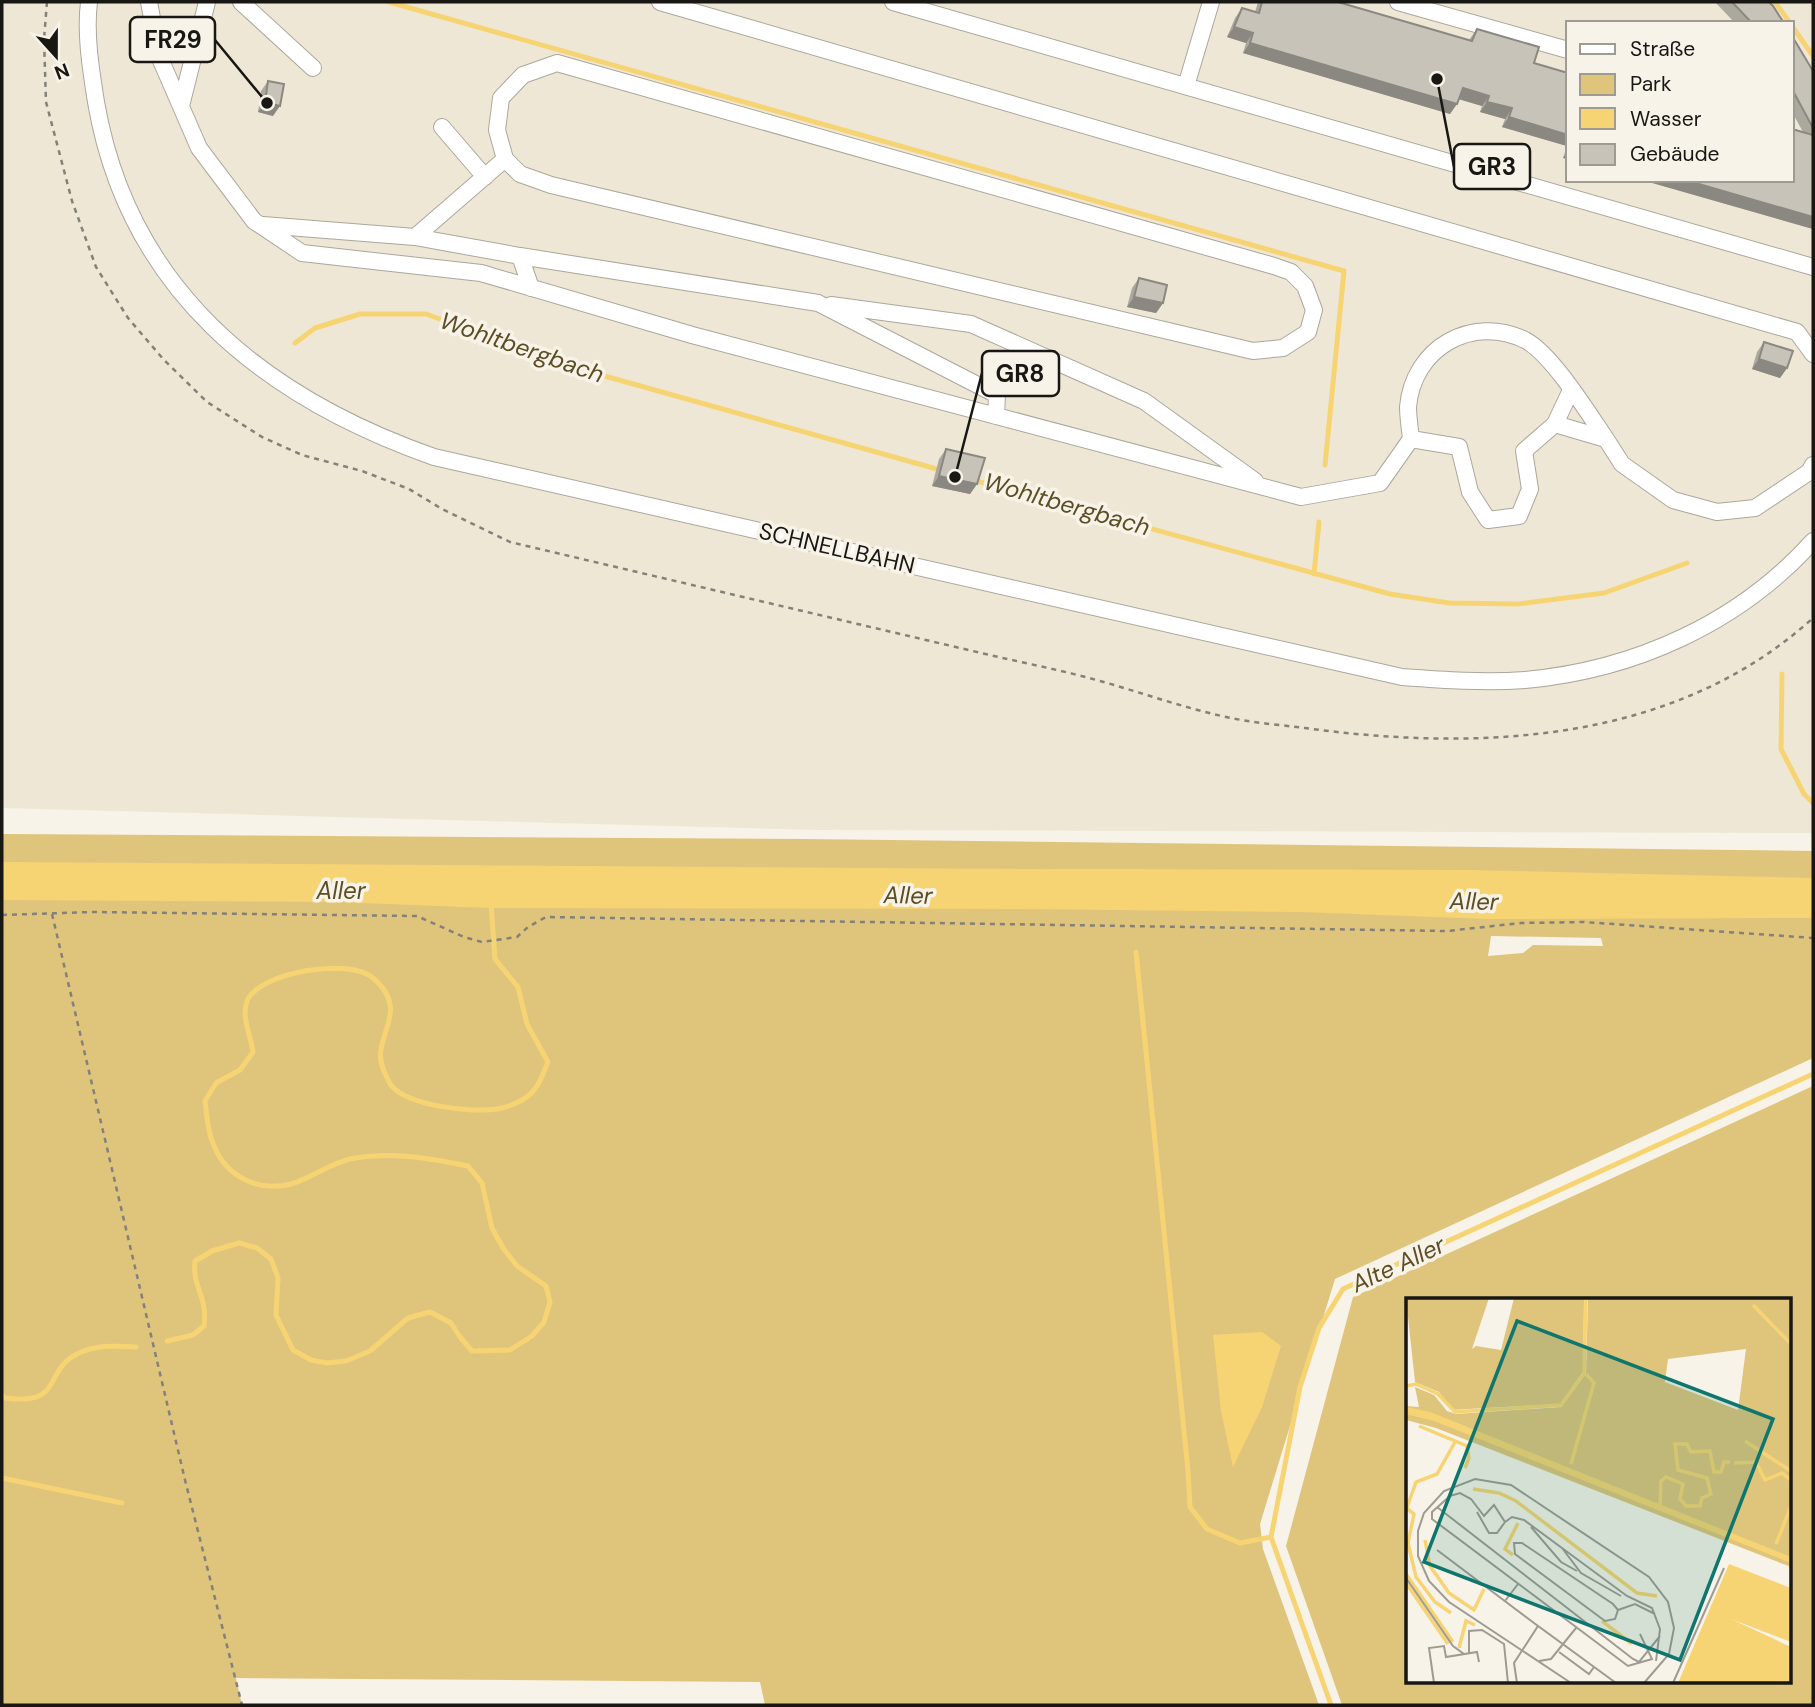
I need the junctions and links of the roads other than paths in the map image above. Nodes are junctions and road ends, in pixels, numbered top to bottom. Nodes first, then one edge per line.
1 (89, 2) edge
2 (149, 2) edge
3 (207, 2) edge
4 (242, 2) edge
5 (660, 2) edge
6 (894, 2) edge
7 (1210, 2) edge
8 (1398, 2) edge
9 (1566, 49) edge
10 (313, 68) dead end
11 (1186, 86) junction
12 (181, 106) junction
13 (442, 127) dead end
14 (505, 159) junction
15 (485, 177) junction
16 (260, 225) junction
17 (415, 237) junction
18 (520, 256) junction
19 (1813, 267) edge
20 (531, 288) junction
21 (818, 303) junction
22 (1813, 354) edge
23 (1571, 390) junction
24 (996, 416) junction
25 (1555, 424) junction
26 (1410, 439) junction
27 (1606, 439) junction
28 (1813, 465) edge
29 (1264, 487) junction
30 (1813, 541) edge

1 - 30 street, SCHNELLBAHN
2 - 12 street
3 - 12 street
4 - 10 street
5 - 22 street
6 - 11 street
7 - 11 street
8 - 9 street
11 - 19 street
12 - 16 street
13 - 15 street
14 - 14 street
14 - 15 street
15 - 17 street
16 - 17 street
16 - 20 street
17 - 18 street
18 - 20 street
18 - 21 street
20 - 24 street
21 - 24 street
21 - 29 street
23 - 25 street
23 - 26 street
23 - 27 street
24 - 29 street
25 - 26 street
25 - 27 street
26 - 29 street
27 - 28 street

